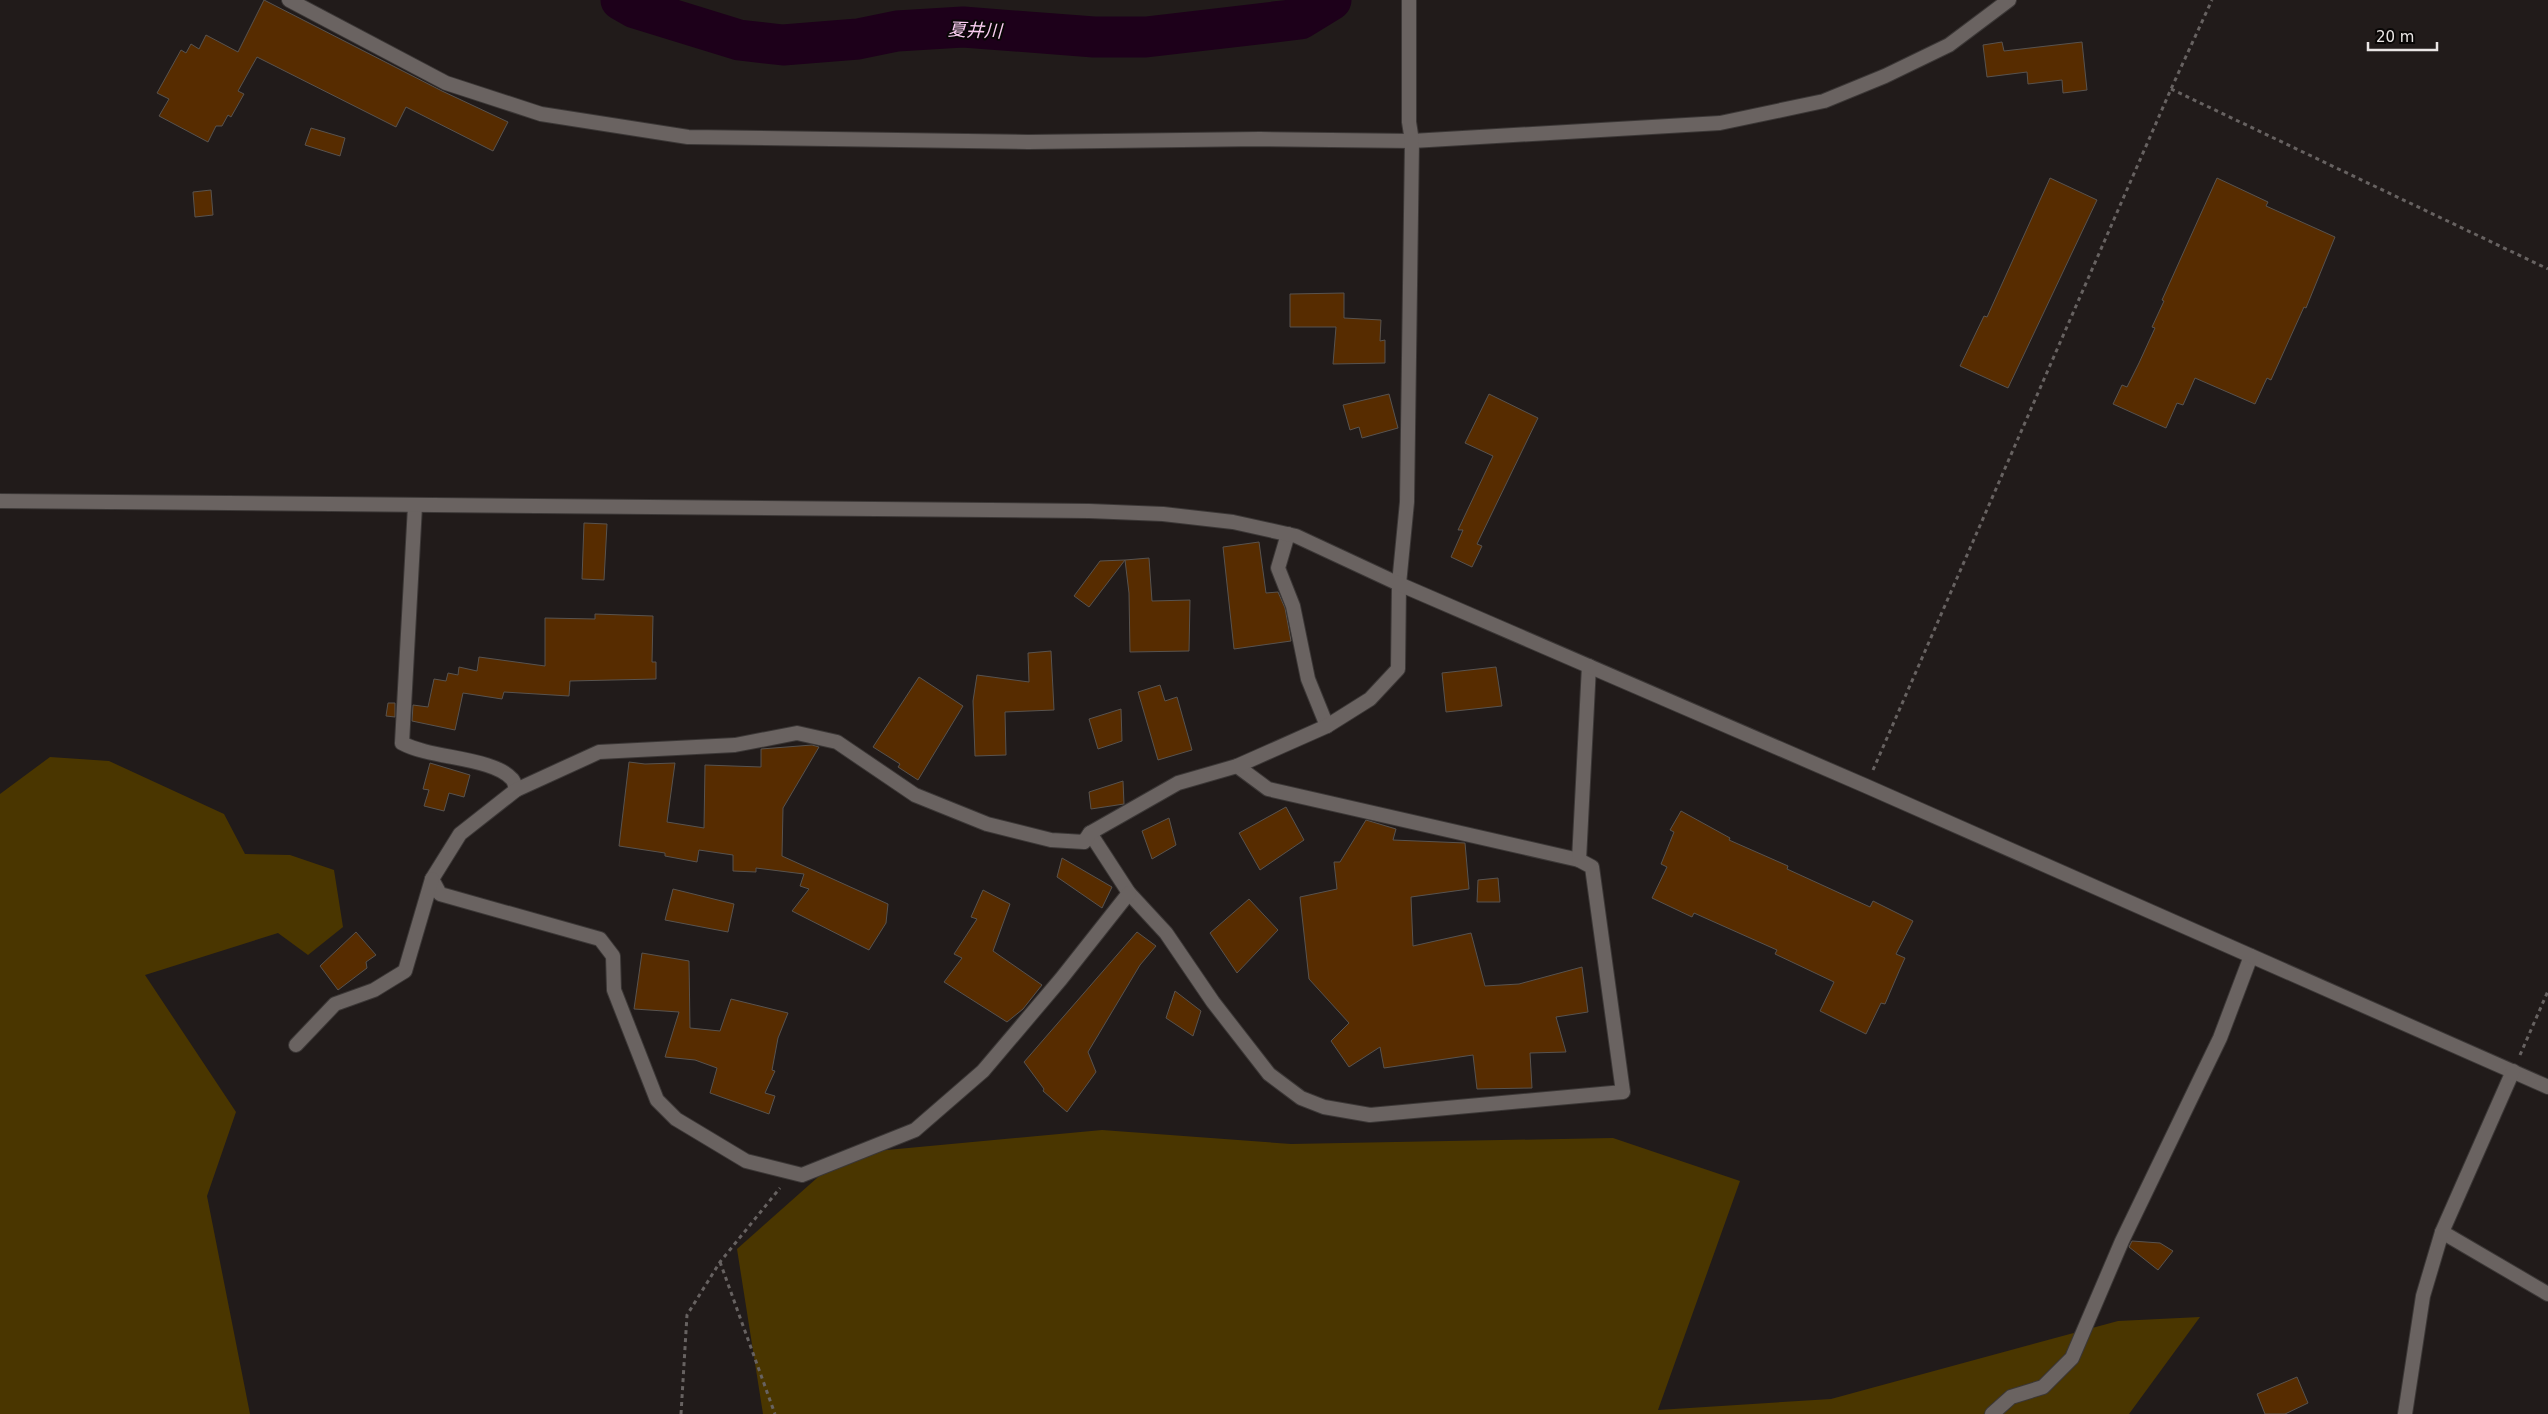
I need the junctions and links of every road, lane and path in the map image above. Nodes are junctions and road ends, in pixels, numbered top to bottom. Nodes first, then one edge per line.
1 (289, 0) edge
2 (1409, 0) edge
3 (2009, 0) edge
4 (2212, 0) edge
5 (2171, 88) junction
6 (1412, 141) junction
7 (2548, 269) edge
8 (0, 501) edge
9 (415, 506) junction
10 (1288, 534) junction
11 (1399, 584) junction
12 (1590, 666) junction
13 (1327, 726) junction
14 (1237, 766) junction
15 (1866, 786) junction
16 (516, 790) junction
17 (1090, 833) junction
18 (1579, 860) junction
19 (432, 878) junction
20 (1129, 893) junction
21 (2251, 956) junction
22 (2548, 990) edge
23 (296, 1045) dead end
24 (2513, 1071) junction
25 (2548, 1087) edge
26 (792, 1174) junction
27 (2442, 1232) junction
28 (720, 1262) junction
29 (2548, 1294) edge
30 (680, 1414) edge
31 (775, 1414) edge
32 (1992, 1414) edge
33 (2404, 1414) edge

1 - 6 street
2 - 6 street
3 - 6 street
4 - 5 path
5 - 7 path
5 - 15 path
6 - 11 street
8 - 9 street
9 - 10 street
9 - 16 street
10 - 11 street
10 - 13 street
11 - 12 street
11 - 13 street
12 - 15 street
12 - 18 street
13 - 14 street
14 - 17 street
14 - 18 street
15 - 21 street
16 - 17 street
16 - 19 street
17 - 20 street
18 - 20 street
19 - 23 street
19 - 26 street
20 - 26 street
21 - 24 street
21 - 32 street
22 - 24 path
24 - 25 street
24 - 27 street
26 - 28 path
27 - 29 street
27 - 33 street
28 - 30 path
28 - 31 path

